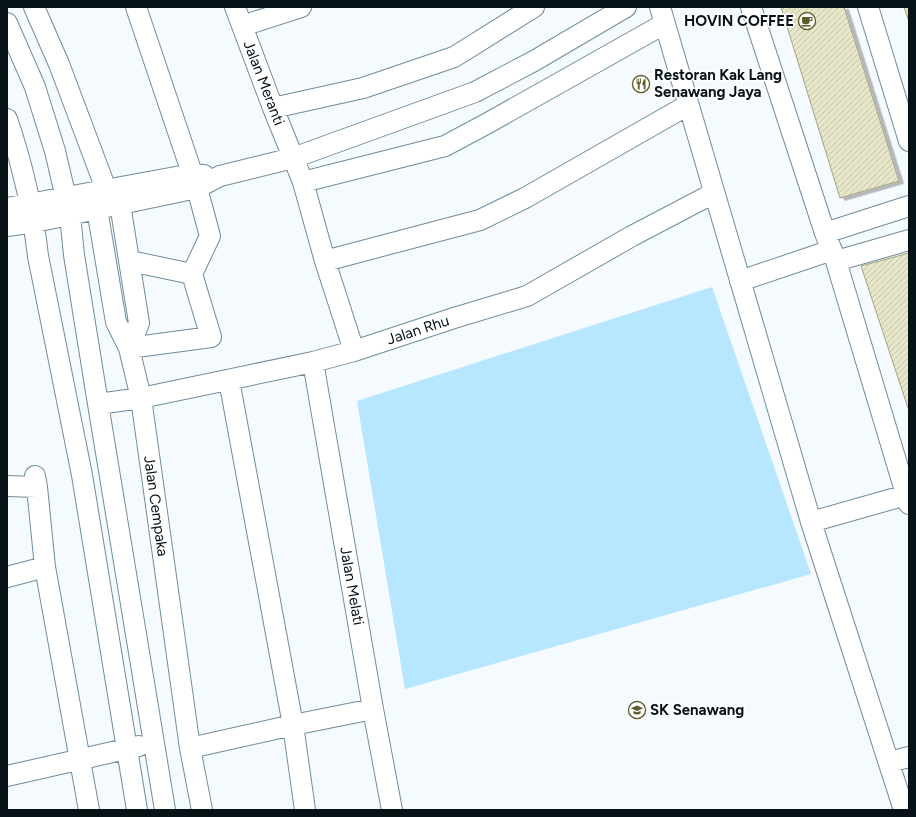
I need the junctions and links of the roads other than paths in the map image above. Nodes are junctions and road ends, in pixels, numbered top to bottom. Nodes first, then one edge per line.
1 (34, 7) edge
2 (136, 7) edge
3 (235, 7) edge
4 (301, 7) edge
5 (534, 7) edge
6 (626, 7) edge
7 (751, 7) edge
8 (868, 7) edge
9 (509, 13) edge
10 (662, 15) edge
11 (7, 23) edge
12 (242, 26) junction
13 (688, 105) junction
14 (273, 108) junction
15 (7, 119) edge
16 (909, 141) edge
17 (293, 158) junction
18 (194, 181) junction
19 (302, 182) junction
20 (106, 189) junction
21 (714, 193) junction
22 (120, 204) junction
23 (68, 206) junction
24 (909, 206) edge
25 (7, 208) edge
26 (97, 209) junction
27 (32, 213) junction
28 (7, 226) edge
29 (909, 240) edge
30 (831, 248) junction
31 (74, 256) junction
32 (130, 261) junction
33 (325, 261) junction
34 (106, 264) junction
35 (192, 274) junction
36 (740, 281) junction
37 (129, 348) junction
38 (354, 351) junction
39 (313, 362) junction
40 (229, 380) junction
41 (141, 398) junction
42 (98, 404) junction
43 (7, 486) edge
44 (908, 500) edge
45 (811, 522) junction
46 (45, 567) junction
47 (7, 577) edge
48 (373, 709) junction
49 (293, 725) junction
50 (155, 744) junction
51 (127, 748) junction
52 (190, 748) junction
53 (909, 757) edge
54 (80, 759) junction
55 (889, 762) junction
56 (7, 776) edge
57 (89, 810) edge
58 (137, 810) edge
59 (165, 810) edge
60 (202, 810) edge
61 (305, 810) edge
62 (392, 810) edge
63 (904, 810) edge

1 - 20 street
2 - 18 street
3 - 12 street, Jalan Meranti
4 - 12 street
5 - 9 street
6 - 17 street
7 - 30 street
8 - 16 street
9 - 14 street
10 - 13 street
10 - 19 street
11 - 23 street
12 - 14 street, Jalan Meranti
13 - 21 street
13 - 33 street
14 - 17 street, Jalan Meranti
15 - 27 street
17 - 18 street
17 - 19 street, Jalan Meranti
18 - 20 street
18 - 22 street
18 - 35 street
19 - 33 street, Jalan Meranti
20 - 23 street
21 - 36 street
21 - 38 street, Jalan Rhu
22 - 26 street
22 - 32 street
23 - 26 street
23 - 27 street
23 - 31 street
24 - 30 street
25 - 27 street
26 - 34 street, Jalan Cempaka
27 - 28 street
27 - 51 street
29 - 30 street
30 - 36 street
30 - 44 street
31 - 34 street
31 - 42 street
32 - 35 street
32 - 37 street
33 - 38 street, Jalan Meranti
34 - 37 street, Jalan Cempaka
35 - 37 street
36 - 45 street
37 - 41 street, Jalan Cempaka
38 - 39 street, Jalan Rhu
39 - 40 street, Jalan Rhu
39 - 48 street, Jalan Melati
40 - 41 street, Jalan Rhu
40 - 49 street
41 - 42 street, Jalan Rhu
41 - 52 street, Jalan Cempaka
42 - 50 street
43 - 46 street
44 - 45 street
45 - 55 street
46 - 47 street
46 - 54 street
48 - 49 street
48 - 62 street, Jalan Melati
49 - 52 street
49 - 61 street
50 - 51 street
50 - 59 street
51 - 54 street
51 - 58 street
52 - 60 street, Jalan Cempaka
53 - 55 street
54 - 56 street
54 - 57 street
55 - 63 street

